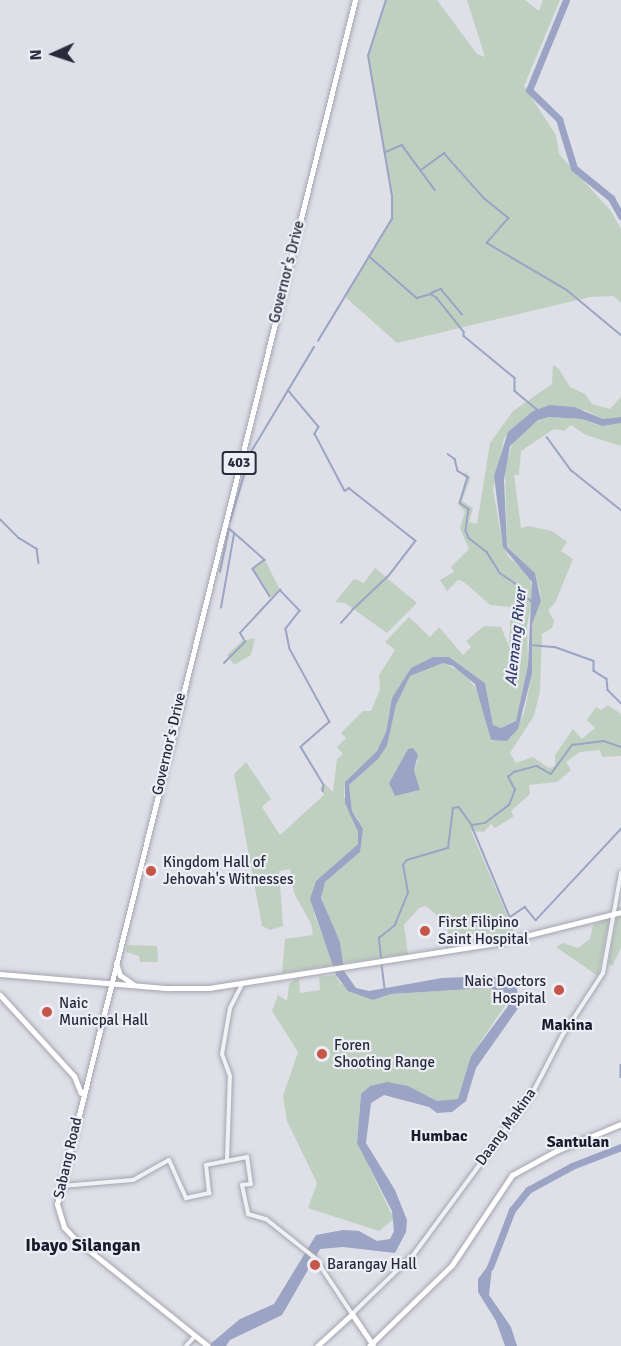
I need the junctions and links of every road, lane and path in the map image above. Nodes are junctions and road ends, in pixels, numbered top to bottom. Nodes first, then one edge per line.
1 (355, 0) edge
2 (621, 873) edge
3 (621, 912) edge
4 (614, 914) junction
5 (116, 960) junction
6 (0, 974) edge
7 (243, 983) junction
8 (109, 984) junction
9 (138, 986) junction
10 (0, 995) edge
11 (81, 1100) junction
12 (621, 1124) edge
13 (226, 1160) junction
14 (61, 1186) junction
15 (352, 1314) junction
16 (195, 1336) junction
17 (372, 1345) edge
18 (186, 1346) edge
19 (208, 1346) edge
20 (317, 1346) edge

1 - 5 main road, Governor's Drive / 403
2 - 4 street, Daang Makina
3 - 4 main road
4 - 7 main road
4 - 15 street, Daang Makina
5 - 8 main road, Governor's Drive / 403
5 - 9 main road
6 - 8 main road
7 - 9 main road
7 - 13 street
8 - 9 main road
8 - 11 main road, Sabang Road / 403
10 - 11 main road
11 - 14 main road, Sabang Road
12 - 17 main road
13 - 14 street
13 - 15 street
14 - 16 main road, Sabang Road
15 - 17 main road
15 - 20 main road
16 - 18 street
16 - 19 main road, Sabang Road

